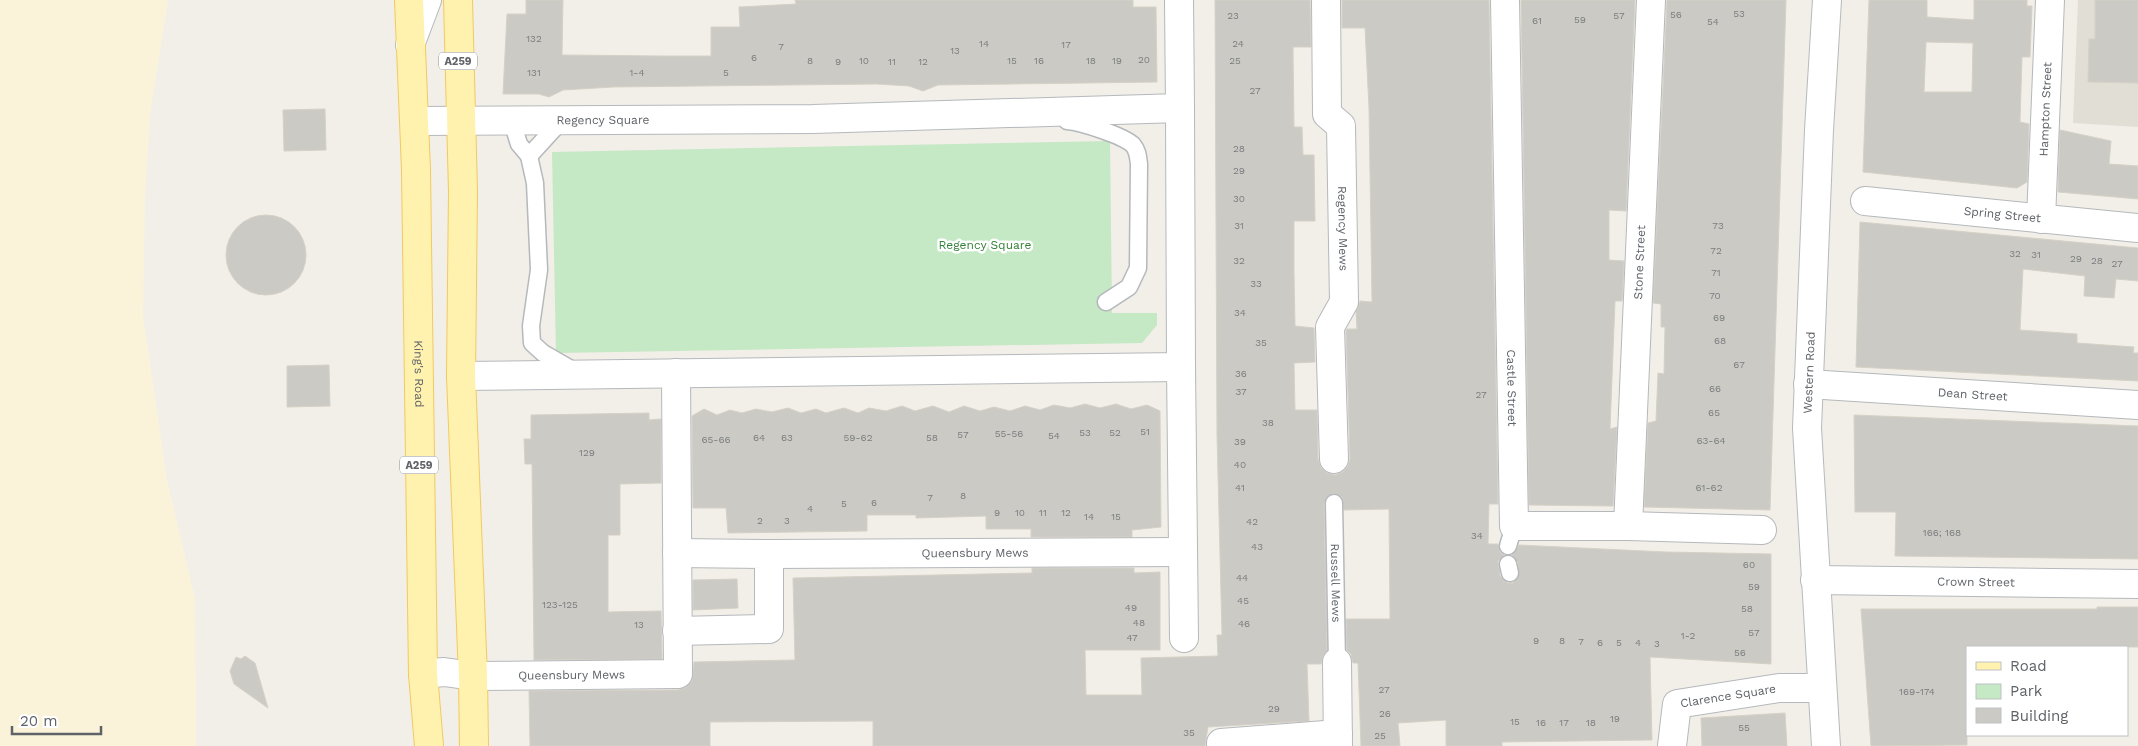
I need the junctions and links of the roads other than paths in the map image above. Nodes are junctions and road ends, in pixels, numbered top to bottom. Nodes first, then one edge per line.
1 (408, 0) edge
2 (427, 0) edge
3 (458, 0) edge
4 (1179, 0) edge
5 (1326, 0) edge
6 (1505, 0) edge
7 (1651, 0) edge
8 (1827, 0) edge
9 (2050, 0) edge
10 (410, 46) junction
11 (1180, 108) junction
12 (993, 113) junction
13 (562, 120) junction
14 (414, 121) junction
15 (459, 121) junction
16 (512, 122) junction
17 (529, 156) junction
18 (1865, 201) dead end
19 (2041, 219) junction
20 (2138, 228) edge
21 (1106, 302) dead end
22 (1181, 367) junction
23 (676, 373) junction
24 (581, 374) junction
25 (460, 376) junction
26 (1808, 384) junction
27 (2138, 405) edge
28 (1334, 459) dead end
29 (1334, 503) dead end
30 (1628, 526) junction
31 (1762, 530) dead end
32 (1183, 552) junction
33 (677, 553) junction
34 (769, 554) junction
35 (1815, 580) junction
36 (2138, 584) edge
37 (677, 631) junction
38 (1184, 638) dead end
39 (1337, 662) joint
40 (423, 674) junction
41 (473, 676) junction
42 (1821, 688) junction
43 (1338, 740) edge
44 (429, 746) edge
45 (474, 746) edge
46 (1221, 746) edge
47 (1672, 746) edge
48 (1826, 746) edge

1 - 10 main road, King's Road / A259
2 - 10 street
3 - 15 main road, A259
4 - 11 street
5 - 28 street, Regency Mews
6 - 30 street, Castle Street
7 - 30 street, Stone Street
8 - 26 street, Western Road
9 - 19 street, Hampton Street
10 - 14 main road, King's Road / A259
11 - 12 street, Regency Square
11 - 22 street
12 - 13 street, Regency Square
12 - 21 lane
13 - 16 street, Regency Square
13 - 17 lane
14 - 15 street, Regency Square
14 - 40 main road, King's Road / A259
15 - 16 street, Regency Square
15 - 25 main road, A259
16 - 17 lane
17 - 24 lane
18 - 19 street, Spring Street
19 - 20 street, Spring Street
22 - 23 street
22 - 32 street
23 - 24 street
23 - 33 street, Queensbury Mews
24 - 25 street
25 - 41 main road, A259
26 - 27 street, Dean Street
26 - 35 street, Western Road
29 - 39 lane, Russell Mews
30 - 31 street, Castle Street
32 - 34 street, Queensbury Mews
32 - 38 street
33 - 34 street, Queensbury Mews
33 - 37 street, Queensbury Mews
34 - 37 street
35 - 36 street, Crown Street
35 - 42 street, Western Road
37 - 41 street, Queensbury Mews
39 - 43 street
40 - 41 street, Queensbury Mews
40 - 44 main road, King's Road / A259
41 - 45 main road, A259
42 - 47 street, Clarence Square
42 - 48 street, Western Road
43 - 46 street

